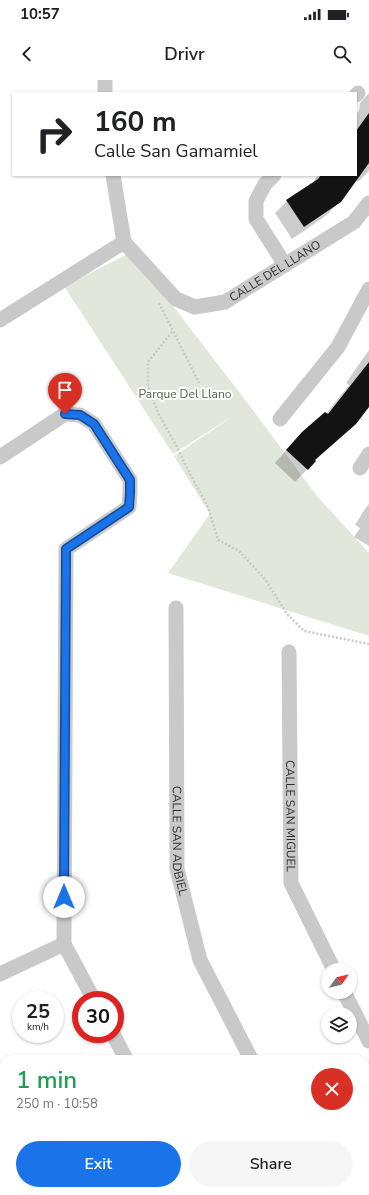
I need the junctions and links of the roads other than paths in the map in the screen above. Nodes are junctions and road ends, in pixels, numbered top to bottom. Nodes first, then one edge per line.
1 (105, 80) edge
2 (105, 92) edge
3 (114, 176) edge
4 (273, 176) edge
5 (369, 203) edge
6 (124, 242) junction
7 (285, 265) junction
8 (369, 289) edge
9 (0, 320) edge
10 (280, 419) dead end
11 (369, 454) edge
12 (0, 457) edge
13 (360, 468) dead end
14 (176, 608) dead end
15 (289, 652) dead end
16 (64, 944) junction
17 (330, 963) edge
18 (0, 974) edge
19 (89, 991) edge
20 (348, 999) edge
21 (369, 1041) edge
22 (118, 1043) edge
23 (124, 1055) edge
24 (249, 1055) edge

1 - 2 street
3 - 6 street
4 - 7 street
5 - 7 street, CALLE DEL LLANO
6 - 7 street, CALLE DEL LLANO
6 - 9 street
8 - 10 street
11 - 13 street
12 - 16 street
14 - 24 street, CALLE SAN ADBIEL
15 - 17 street, CALLE SAN MIGUEL
16 - 18 street
16 - 19 street
20 - 21 street
22 - 23 street

